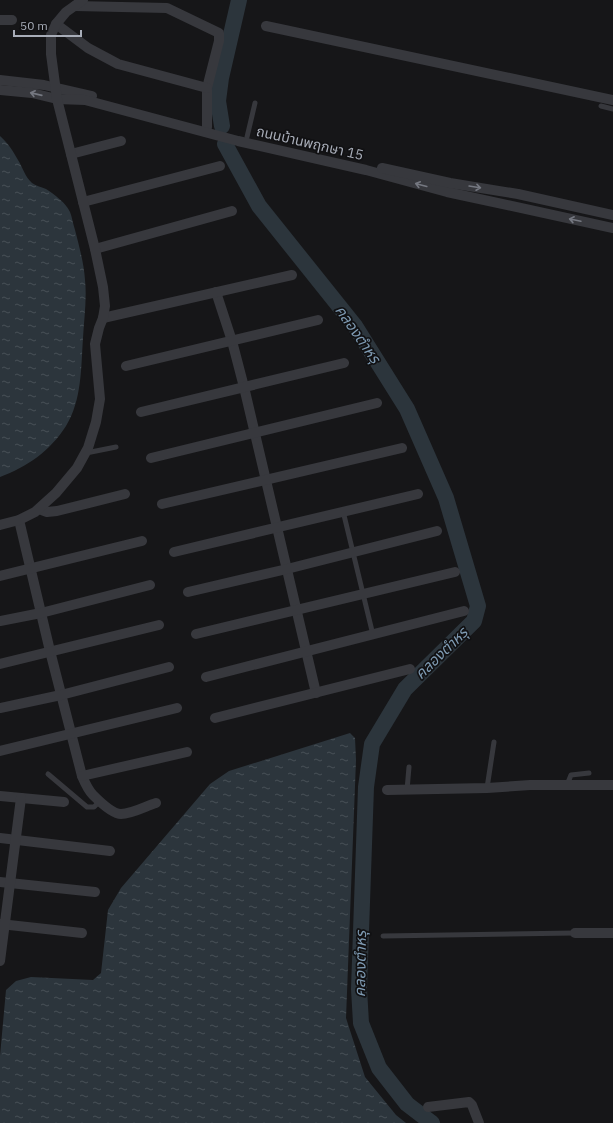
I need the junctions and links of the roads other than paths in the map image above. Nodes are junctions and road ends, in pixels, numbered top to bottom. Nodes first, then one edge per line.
1 (79, 3) edge
2 (0, 20) edge
3 (12, 20) dead end
4 (56, 24) junction
5 (266, 26) dead end
6 (0, 80) edge
7 (56, 87) junction
8 (207, 88) junction
9 (0, 90) edge
10 (57, 99) junction
11 (613, 100) edge
12 (255, 103) dead end
13 (601, 106) dead end
14 (613, 109) edge
15 (207, 127) junction
16 (247, 137) junction
17 (121, 141) dead end
18 (71, 154) junction
19 (220, 166) dead end
20 (448, 188) junction
21 (83, 202) junction
22 (232, 211) dead end
23 (613, 215) edge
24 (613, 228) edge
25 (95, 249) junction
26 (292, 275) dead end
27 (216, 292) junction
28 (103, 318) junction
29 (318, 320) dead end
30 (232, 342) junction
31 (344, 363) dead end
32 (126, 366) dead end
33 (244, 387) junction
34 (377, 404) dead end
35 (141, 412) dead end
36 (255, 432) junction
37 (116, 447) dead end
38 (402, 448) dead end
39 (85, 453) junction
40 (151, 458) dead end
41 (266, 480) junction
42 (125, 494) dead end
43 (418, 494) dead end
44 (162, 504) dead end
45 (39, 509) junction
46 (343, 511) junction
47 (19, 520) junction
48 (0, 525) edge
49 (277, 527) junction
50 (437, 531) dead end
51 (142, 541) dead end
52 (174, 552) dead end
53 (354, 552) junction
54 (31, 569) junction
55 (287, 569) junction
56 (455, 572) dead end
57 (0, 576) edge
58 (150, 585) dead end
59 (188, 592) dead end
60 (363, 594) junction
61 (297, 610) junction
62 (464, 611) dead end
63 (41, 613) junction
64 (0, 621) edge
65 (159, 625) dead end
66 (196, 634) dead end
67 (373, 634) junction
68 (50, 651) junction
69 (307, 652) junction
70 (0, 664) edge
71 (168, 667) dead end
72 (410, 669) dead end
73 (206, 677) dead end
74 (316, 693) junction
75 (61, 695) junction
76 (0, 708) edge
77 (177, 708) dead end
78 (215, 718) dead end
79 (72, 734) junction
80 (494, 742) dead end
81 (0, 751) edge
82 (187, 752) dead end
83 (409, 767) dead end
84 (589, 773) dead end
85 (48, 774) dead end
86 (82, 776) junction
87 (567, 785) junction
88 (613, 785) edge
89 (488, 788) junction
90 (387, 790) dead end
91 (407, 790) junction
92 (0, 796) edge
93 (21, 798) junction
94 (100, 801) junction
95 (64, 802) dead end
96 (156, 803) dead end
97 (0, 838) edge
98 (17, 840) junction
99 (110, 851) dead end
100 (0, 882) edge
101 (11, 884) junction
102 (95, 892) dead end
103 (3, 924) edge
104 (82, 933) dead end
105 (575, 933) joint
106 (613, 933) edge
107 (384, 936) dead end
108 (0, 961) edge
109 (428, 1107) dead end
110 (479, 1123) edge

1 - 4 street
1 - 8 street
2 - 3 street
4 - 7 street
4 - 8 street
5 - 11 street
6 - 7 street, ถนนบ้านพฤกษา 15
7 - 10 street
7 - 15 street, ถนนบ้านพฤกษา 15
8 - 15 street
10 -> 9 street, ถนนบ้านพฤกษา 15
10 - 18 street
20 -> 10 street, ถนนบ้านพฤกษา 15
12 - 16 lane
13 - 14 lane
15 - 16 street, ถนนบ้านพฤกษา 15
16 - 20 street, ถนนบ้านพฤกษา 15
17 - 18 street
18 - 21 street
19 - 21 street
20 -> 23 street, ถนนบ้านพฤกษา 15
24 -> 20 street, ถนนบ้านพฤกษา 15
21 - 25 street
22 - 25 street
25 - 28 street
26 - 27 street
27 - 28 street
27 - 30 street
28 - 39 street
29 - 30 street
30 - 32 street
30 - 33 street
31 - 33 street
33 - 35 street
33 - 36 street
34 - 36 street
36 - 40 street
36 - 41 street
37 - 39 lane
38 - 41 street
39 - 45 street
41 - 44 street
41 - 49 street
42 - 45 street
43 - 46 street
45 - 47 street
46 - 49 street
46 - 53 lane
47 - 48 street
47 - 54 street
49 - 52 street
49 - 55 street
50 - 53 street
51 - 54 street
53 - 55 street
53 - 60 lane
54 - 57 street
54 - 63 street
55 - 59 street
55 - 61 street
56 - 60 street
58 - 63 street
60 - 61 street
60 - 67 lane
61 - 66 street
61 - 69 street
62 - 67 street
63 - 64 street
63 - 68 street
65 - 68 street
67 - 69 street
68 - 70 street
68 - 75 street
69 - 73 street
69 - 74 street
71 - 75 street
72 - 74 street
74 - 78 street
75 - 76 street
75 - 79 street
77 - 79 street
79 - 81 street
79 - 86 street
80 - 89 lane
82 - 86 street
83 - 91 lane
84 - 87 lane
85 - 94 lane
86 - 94 street
87 - 88 street
87 - 89 street
89 - 91 street
90 - 91 street
92 - 93 street
93 - 95 street
93 - 98 street
94 - 96 street
97 - 98 street
98 - 99 street
98 - 101 street
100 - 101 street
101 - 102 street
101 - 103 street
103 - 104 street
103 - 108 street
105 - 106 street
105 - 107 lane
109 - 110 street

